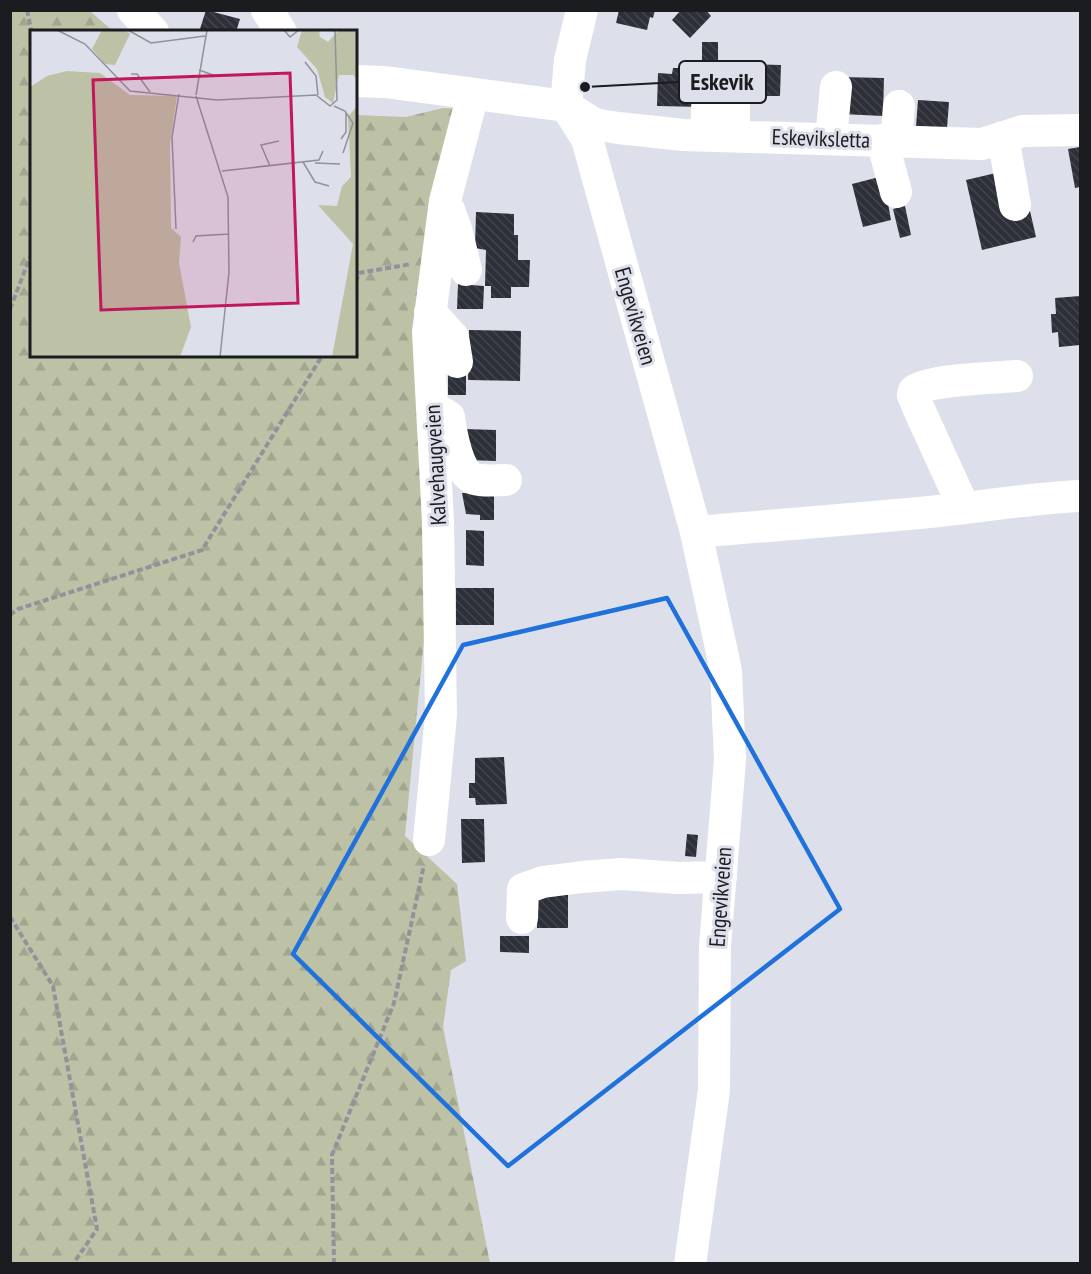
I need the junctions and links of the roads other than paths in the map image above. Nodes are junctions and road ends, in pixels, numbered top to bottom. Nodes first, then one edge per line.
1 (133, 10) edge
2 (267, 10) edge
3 (582, 10) edge
4 (151, 30) edge
5 (280, 30) edge
6 (357, 81) edge
7 (836, 87) dead end
8 (721, 93) dead end
9 (474, 94) junction
10 (566, 106) junction
11 (899, 106) dead end
12 (1080, 130) edge
13 (720, 136) junction
14 (1003, 137) junction
15 (831, 139) junction
16 (889, 140) junction
17 (896, 192) dead end
18 (445, 201) junction
19 (1015, 205) dead end
20 (466, 270) dead end
21 (430, 312) junction
22 (458, 362) dead end
23 (1017, 376) dead end
24 (433, 405) junction
25 (506, 480) dead end
26 (1080, 496) edge
27 (964, 508) junction
28 (438, 522) junction
29 (696, 532) junction
30 (458, 576) dead end
31 (429, 840) road end
32 (721, 877) junction
33 (522, 918) dead end
34 (690, 1263) edge

1 - 4 street
2 - 5 street
3 - 10 street
6 - 9 street
7 - 15 street
8 - 13 street
9 - 10 street
9 - 18 street, Kalvehaugveien
10 - 13 street, Eskeviksletta
10 - 29 street, Engevikveien
11 - 16 street
12 - 14 street, Eskeviksletta
13 - 15 street, Eskeviksletta
14 - 16 street, Eskeviksletta
14 - 19 street
15 - 16 street, Eskeviksletta
16 - 17 street
18 - 20 street
18 - 21 street, Kalvehaugveien
21 - 22 street
21 - 24 street, Kalvehaugveien
23 - 27 street
24 - 25 street
24 - 28 street, Kalvehaugveien
26 - 27 street
27 - 29 street
28 - 30 street
28 - 31 street, Kalvehaugveien
29 - 32 street, Engevikveien
32 - 33 street
32 - 34 street, Engevikveien

